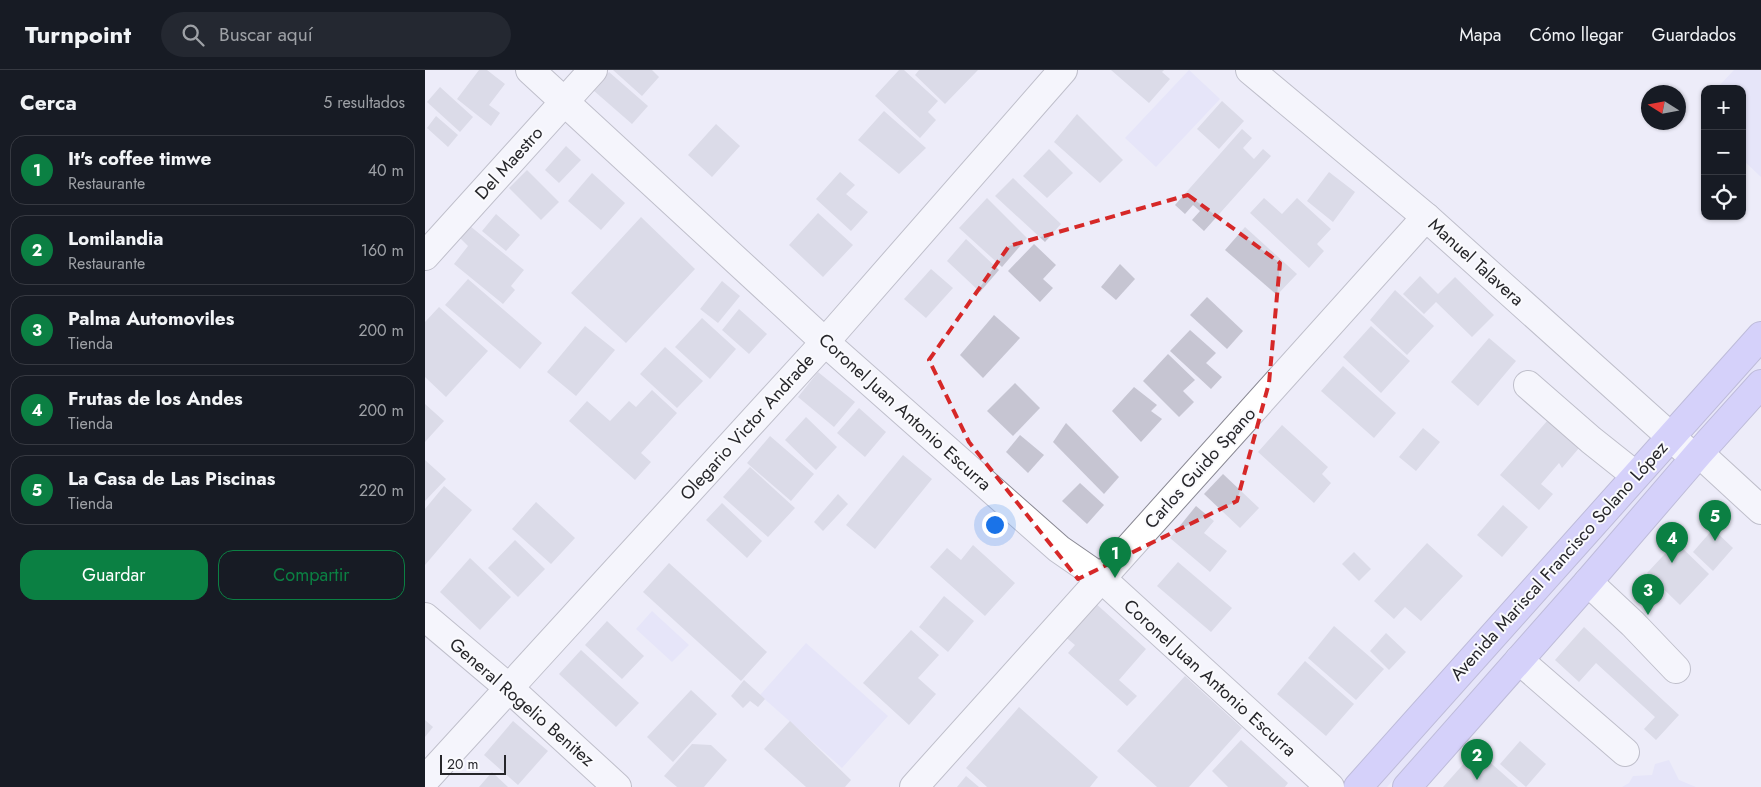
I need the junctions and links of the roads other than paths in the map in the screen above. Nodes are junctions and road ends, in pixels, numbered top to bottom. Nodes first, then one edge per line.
1 (530, 70) edge
2 (593, 70) edge
3 (1063, 70) edge
4 (1250, 70) edge
5 (566, 101) junction
6 (1426, 217) junction
7 (425, 256) edge
8 (1761, 336) edge
9 (825, 342) junction
10 (1761, 384) edge
11 (1528, 385) dead end
12 (1670, 436) junction
13 (1699, 453) junction
14 (1635, 475) junction
15 (1761, 510) edge
16 (1101, 578) junction
17 (1588, 582) junction
18 (425, 617) edge
19 (1519, 660) junction
20 (1676, 668) dead end
21 (509, 688) junction
22 (1625, 752) dead end
23 (425, 780) edge
24 (617, 787) edge
25 (914, 787) edge
26 (1329, 787) edge
27 (1359, 787) edge
28 (1407, 787) edge

1 - 5 street, Coronel Juan Antonio Escurra
2 - 5 street, Del Maestro
3 - 9 street, Olegario Victor Andrade
4 - 6 street, Manuel Talavera
5 - 7 street, Del Maestro
5 - 9 street, Coronel Juan Antonio Escurra
6 - 12 street, Manuel Talavera
6 - 16 street, Carlos Guido Spano
8 - 12 highway, Avenida Mariscal Francisco Solano López
9 - 16 street, Coronel Juan Antonio Escurra
9 - 21 street, Olegario Victor Andrade
10 - 13 highway, Avenida Mariscal Francisco Solano López
11 - 14 street
12 - 13 street, Manuel Talavera
12 - 14 highway, Avenida Mariscal Francisco Solano López
13 - 15 street
13 - 17 highway, Avenida Mariscal Francisco Solano López
14 - 27 highway, Avenida Mariscal Francisco Solano López
16 - 25 street, Carlos Guido Spano
16 - 26 street, Coronel Juan Antonio Escurra
17 - 19 highway, Avenida Mariscal Francisco Solano López
17 - 20 street
18 - 21 street, General Rogelio Benitez
19 - 22 street
19 - 28 highway, Avenida Mariscal Francisco Solano López
21 - 23 street, Olegario Victor Andrade
21 - 24 street, General Rogelio Benitez

